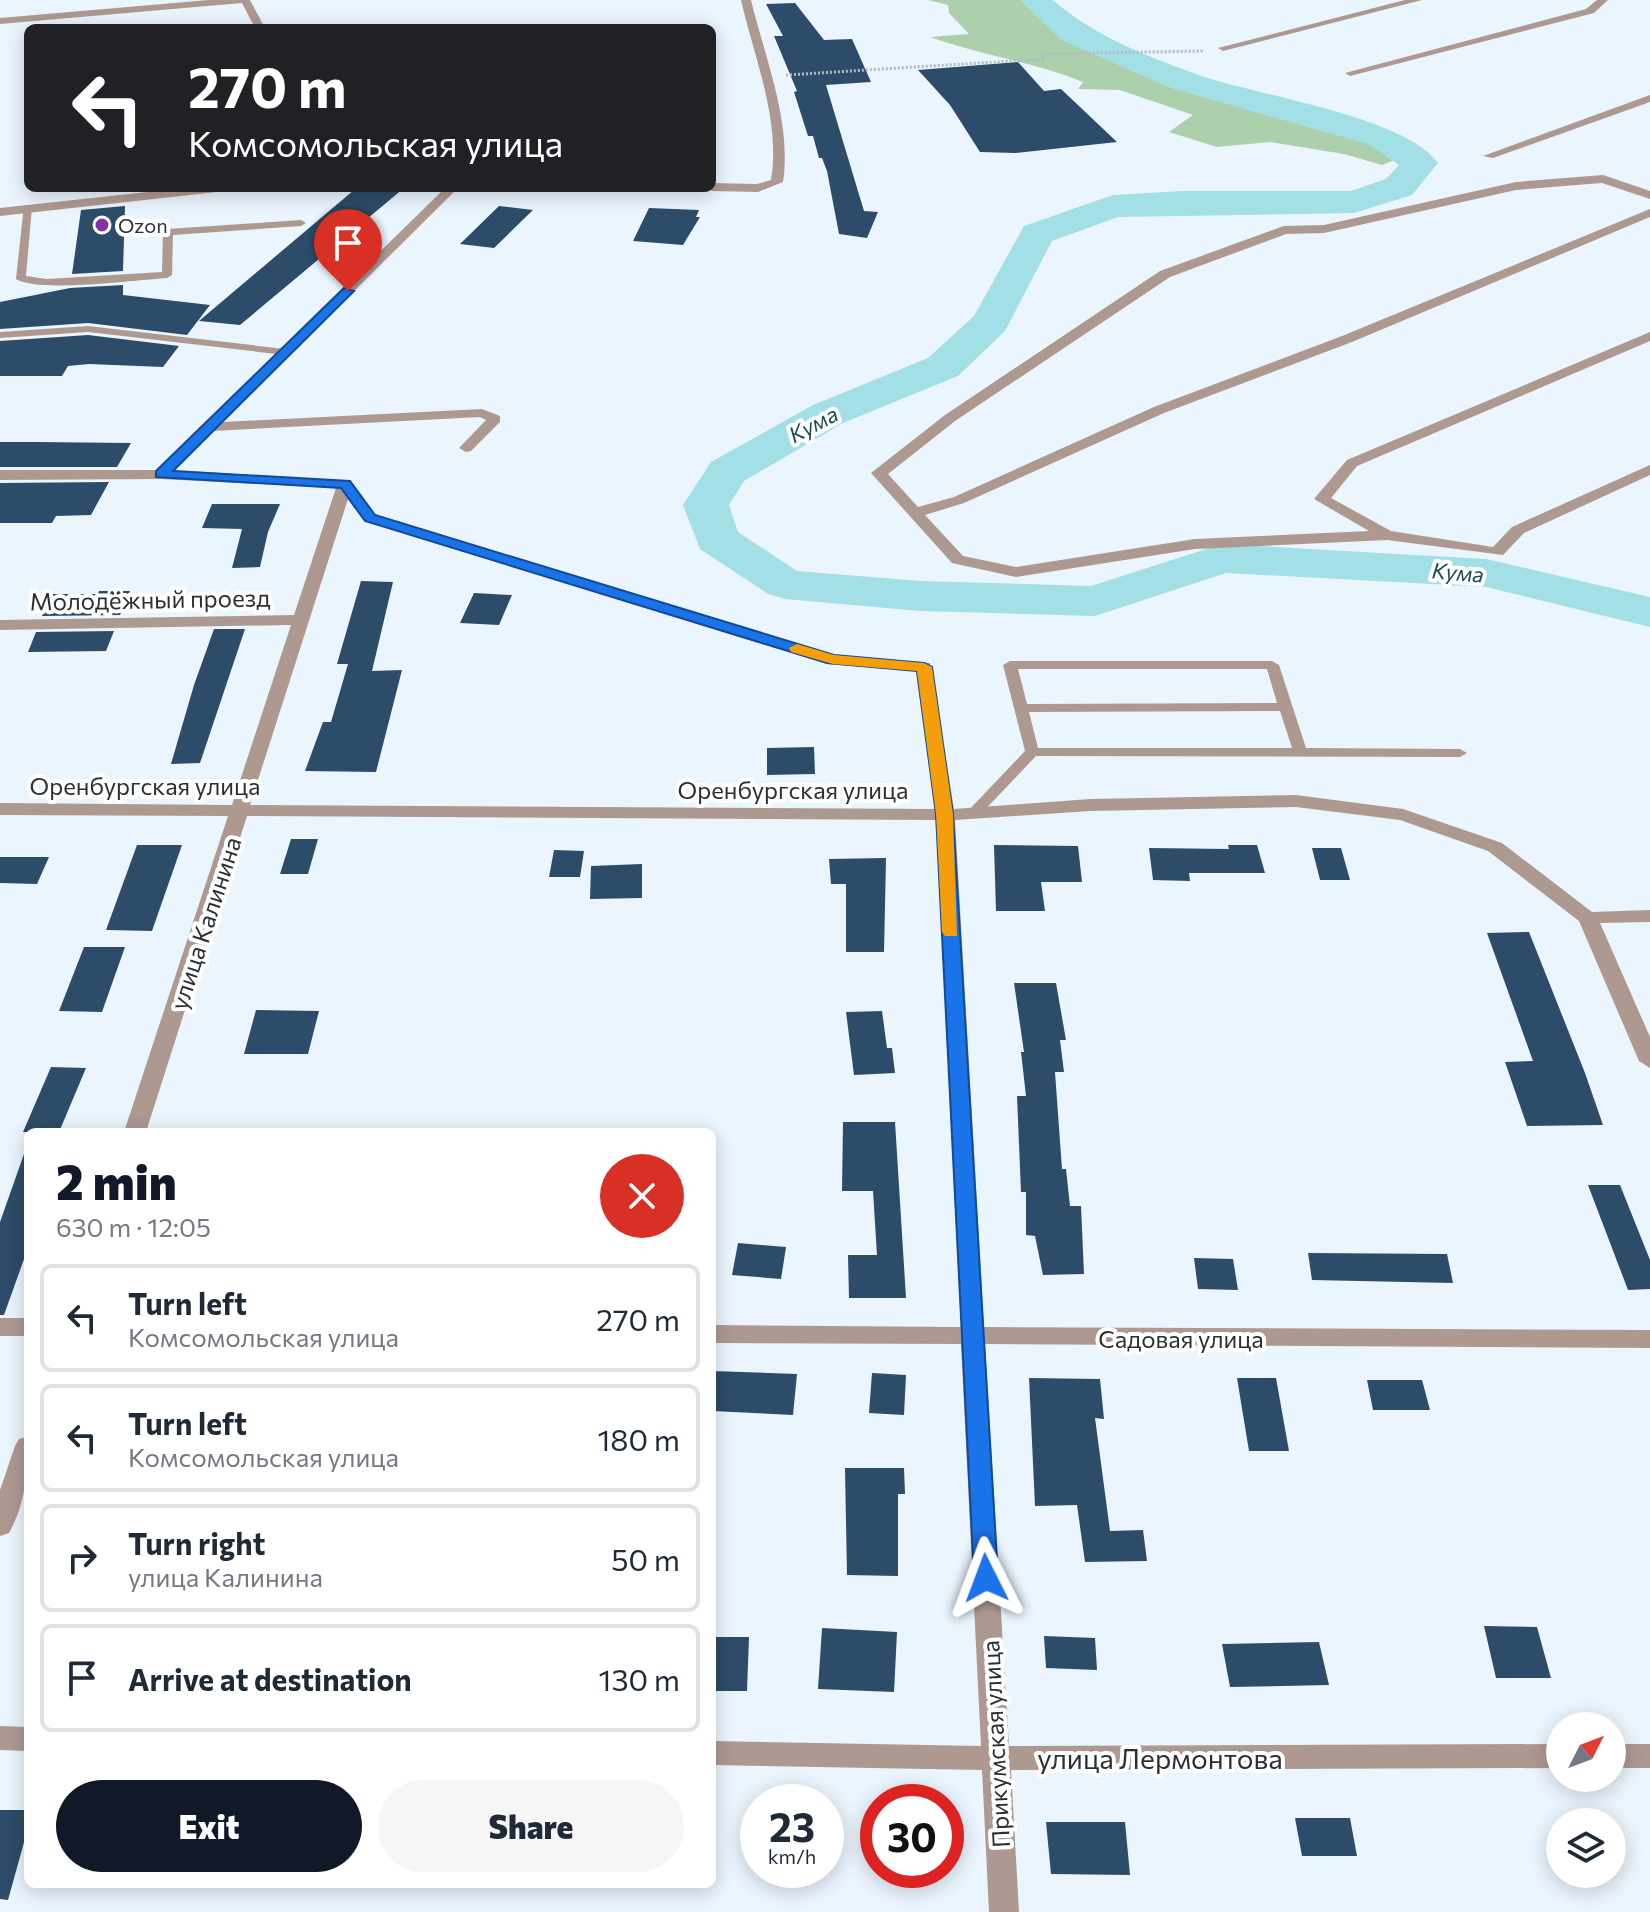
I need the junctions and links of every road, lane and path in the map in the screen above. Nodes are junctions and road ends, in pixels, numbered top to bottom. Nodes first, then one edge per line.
1 (245, 0) edge
2 (746, 0) edge
3 (1417, 0) edge
4 (1603, 0) edge
5 (0, 21) edge
6 (258, 24) edge
7 (1223, 48) dead end
8 (1186, 53) dead end
9 (1350, 73) dead end
10 (764, 77) junction
11 (1650, 98) edge
12 (1489, 156) dead end
13 (716, 187) edge
14 (177, 192) edge
15 (448, 192) edge
16 (1646, 195) edge
17 (27, 207) junction
18 (0, 212) edge
19 (1650, 213) edge
20 (301, 223) dead end
21 (0, 335) edge
22 (1650, 336) edge
23 (285, 352) junction
24 (210, 427) junction
25 (466, 448) dead end
26 (1650, 469) edge
27 (161, 474) junction
28 (0, 475) edge
29 (345, 484) junction
30 (915, 513) junction
31 (1387, 535) junction
32 (300, 620) junction
33 (0, 625) edge
34 (1286, 707) junction
35 (1021, 708) junction
36 (1300, 751) junction
37 (1032, 752) junction
38 (1460, 753) dead end
39 (0, 809) edge
40 (242, 809) junction
41 (945, 814) junction
42 (972, 815) junction
43 (1650, 916) edge
44 (1588, 918) junction
45 (1650, 1061) edge
46 (136, 1128) edge
47 (0, 1327) edge
48 (24, 1327) edge
49 (716, 1334) edge
50 (972, 1337) junction
51 (1650, 1339) edge
52 (24, 1457) edge
53 (0, 1526) edge
54 (0, 1738) edge
55 (24, 1739) edge
56 (716, 1753) edge
57 (1546, 1756) edge
58 (1626, 1756) edge
59 (1650, 1756) edge
60 (997, 1758) junction
61 (1004, 1912) edge

1 - 5 street
1 - 6 street
2 - 10 street
3 - 7 street
4 - 9 street
8 - 10 path
10 - 13 street
11 - 12 street
14 - 17 street
15 - 23 street
16 - 30 street
17 - 18 street
17 - 20 lane
19 - 30 street
21 - 23 lane
22 - 31 street
23 - 24 street
24 - 25 street
24 - 27 street
26 - 31 street
27 - 28 street
27 - 29 street
29 - 32 street, улица Калинина
29 - 41 street, Прикумская улица
30 - 31 street
32 - 33 street, Молодёжный проезд
32 - 40 street, улица Калинина
34 - 35 lane
34 - 35 lane
34 - 36 lane
35 - 37 lane
36 - 37 lane
36 - 38 lane
37 - 42 lane
39 - 40 street, Оренбургская улица
40 - 41 street, Оренбургская улица
40 - 46 street, улица Калинина
41 - 42 street, Оренбургская улица
41 - 50 street, Прикумская улица
42 - 44 street, Оренбургская улица
43 - 44 street
44 - 45 street
47 - 48 street
49 - 50 street, Садовая улица
50 - 51 street, Садовая улица
50 - 60 street, Прикумская улица
52 - 53 street
54 - 55 street
56 - 60 street, улица Лермонтова
57 - 60 street, улица Лермонтова
58 - 59 street
60 - 61 street, Прикумская улица

